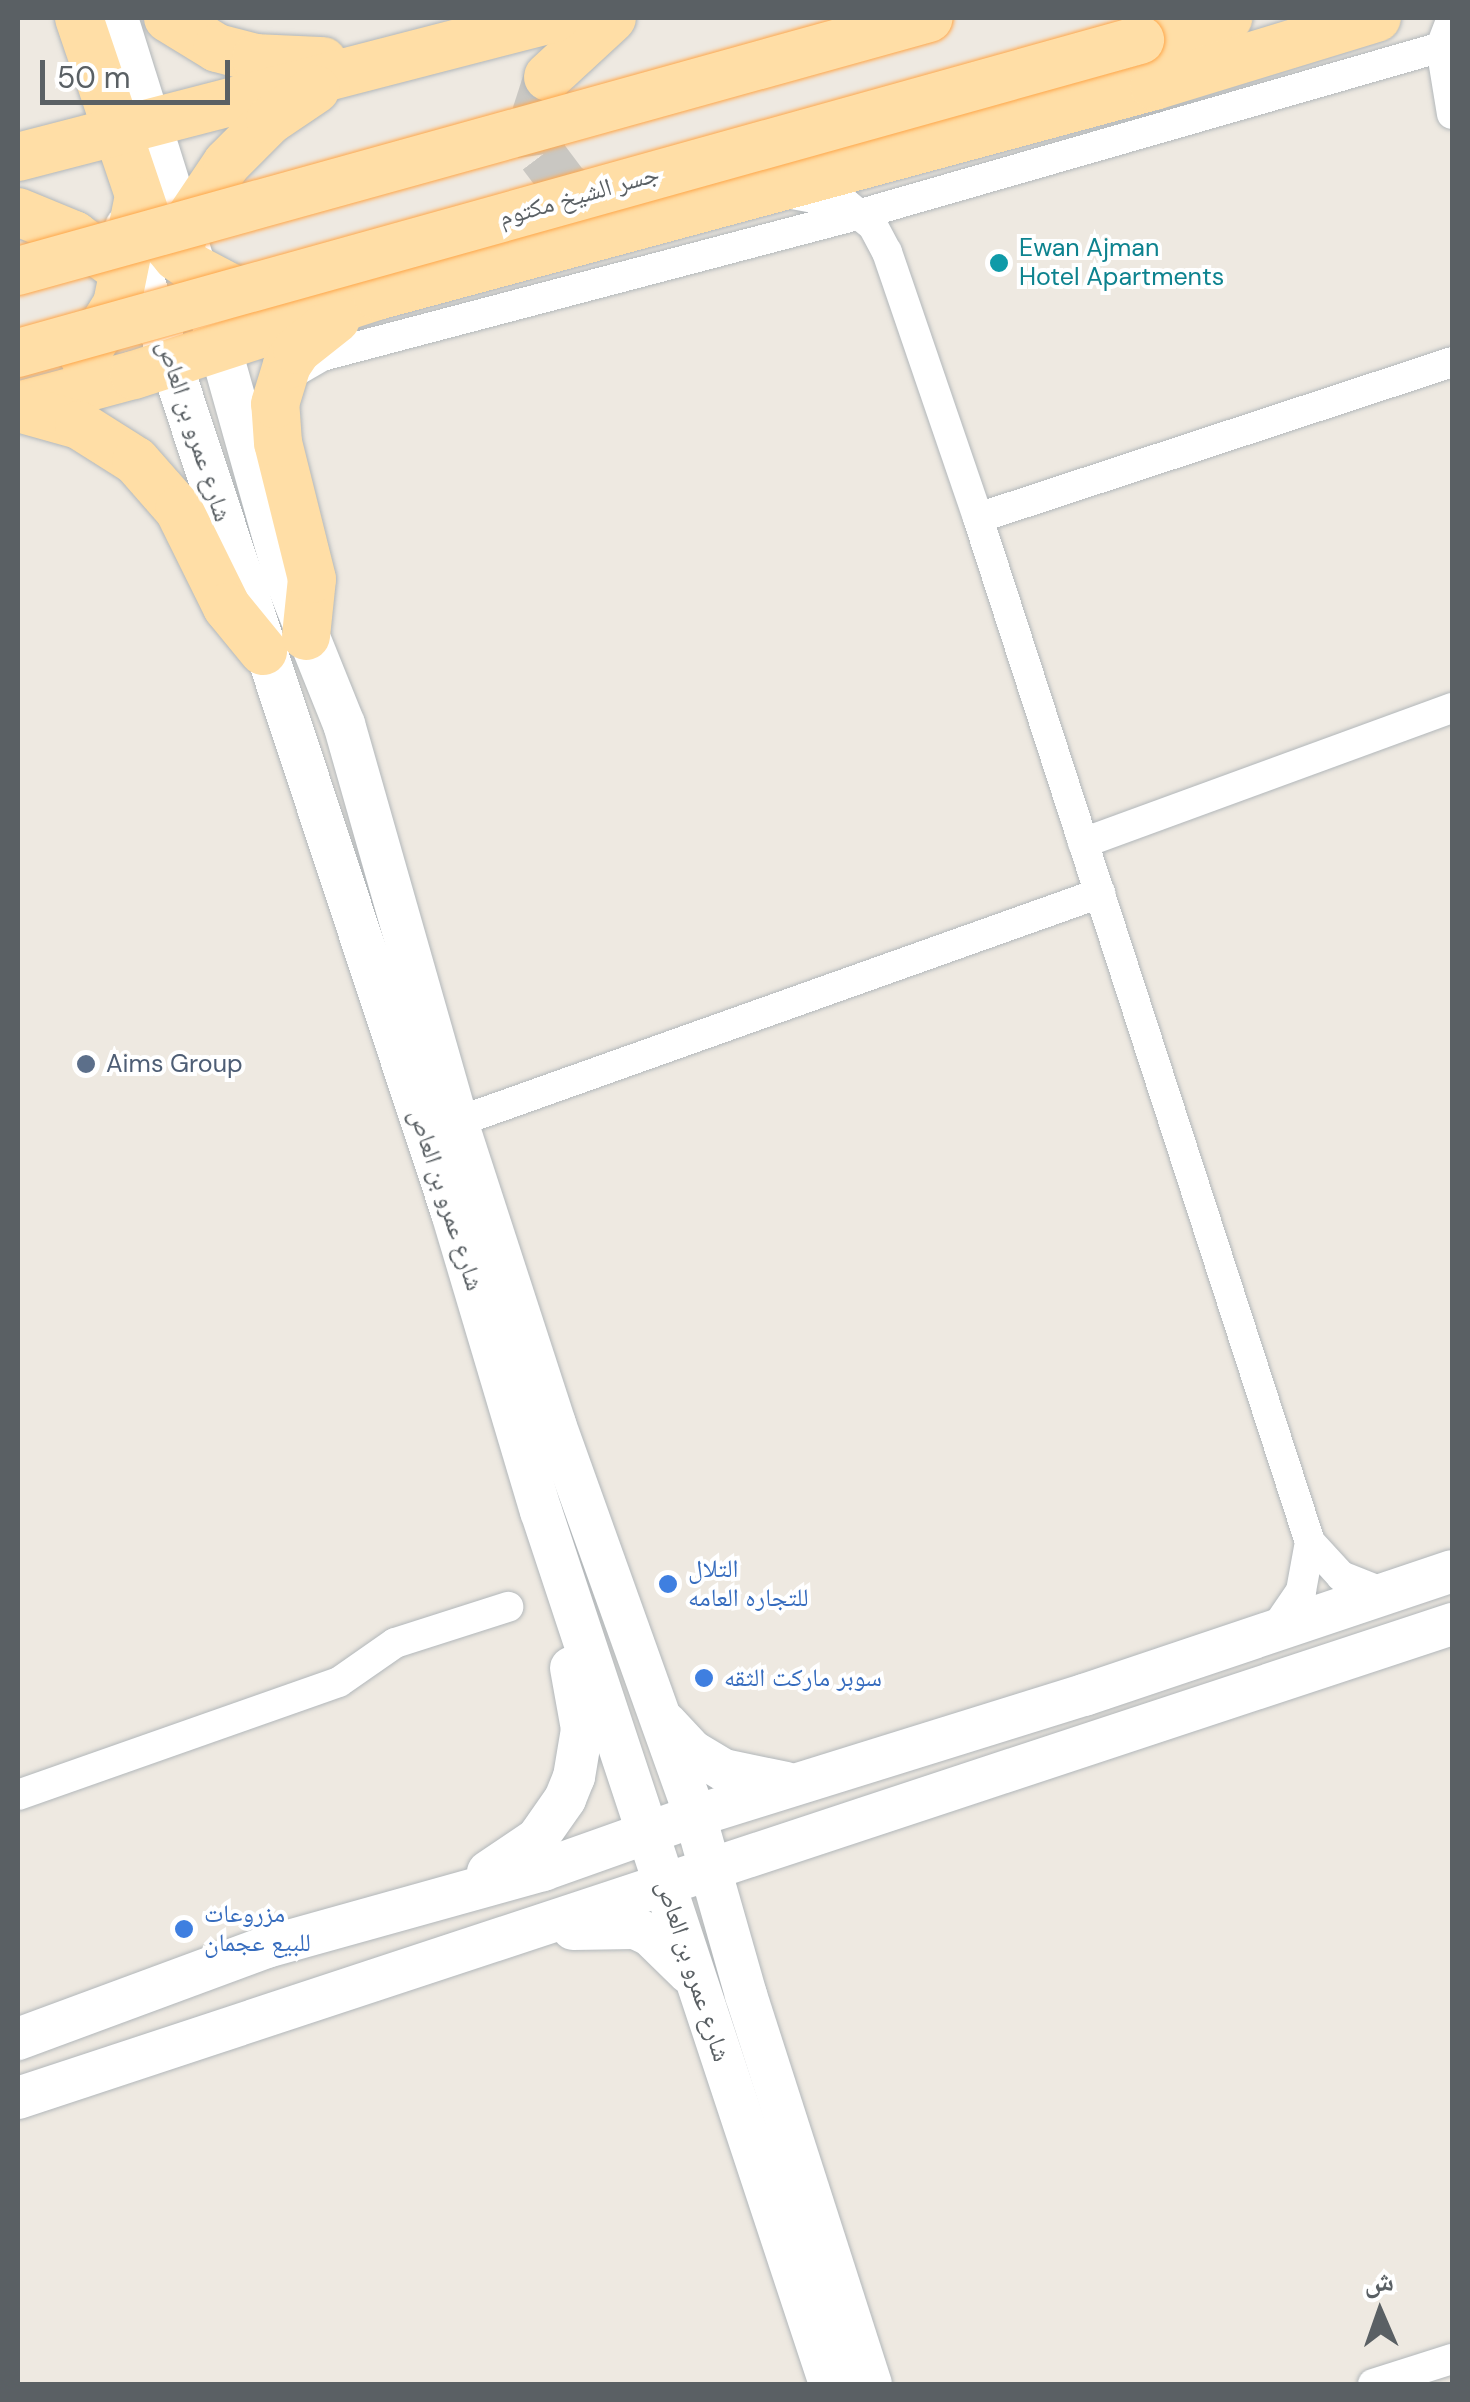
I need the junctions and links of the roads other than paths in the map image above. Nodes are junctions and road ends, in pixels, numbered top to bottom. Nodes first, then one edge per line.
1 (57, 18) edge
2 (79, 18) edge
3 (117, 18) edge
4 (168, 18) edge
5 (555, 18) edge
6 (612, 18) edge
7 (929, 18) edge
8 (1228, 18) edge
9 (1452, 18) edge
10 (1377, 40) edge
11 (1447, 46) edge
12 (365, 65) junction
13 (548, 77) tunnel mouth
14 (1452, 113) edge
15 (130, 120) junction
16 (18, 157) edge
17 (227, 163) junction
18 (760, 193) junction
19 (910, 200) junction
20 (601, 206) tunnel mouth
21 (18, 212) edge
22 (862, 214) junction
23 (667, 218) junction
24 (887, 252) junction
25 (159, 261) junction
26 (18, 271) edge
27 (378, 296) junction
28 (282, 301) junction
29 (220, 348) junction
30 (18, 353) edge
31 (173, 362) junction
32 (1452, 362) edge
33 (278, 385) junction
34 (18, 407) edge
35 (978, 518) junction
36 (285, 643) junction
37 (1452, 708) edge
38 (1084, 843) junction
39 (1100, 893) junction
40 (457, 1122) junction
41 (546, 1526) junction
42 (1310, 1542) junction
43 (1452, 1571) edge
44 (1384, 1594) junction
45 (508, 1607) dead end
46 (1452, 1624) edge
47 (1273, 1632) junction
48 (658, 1714) junction
49 (792, 1784) junction
50 (18, 1796) edge
51 (695, 1816) junction
52 (647, 1834) junction
53 (788, 1844) junction
54 (712, 1869) junction
55 (664, 1885) junction
56 (327, 1930) junction
57 (518, 1935) junction
58 (736, 1961) junction
59 (695, 1980) junction
60 (18, 2038) edge
61 (18, 2098) edge
62 (1452, 2359) edge
63 (830, 2384) edge
64 (872, 2384) edge
65 (1373, 2384) edge

1 - 15 main road
2 - 15 main road
3 - 15 main road
4 - 12 main road
5 - 12 main road
6 - 13 main road
7 - 26 main road, bridge
8 - 30 main road, جسر الشيخ مكتوم, bridge
9 - 11 street
10 - 11 street
10 - 14 street
10 - 18 main road
10 - 19 street
11 - 14 street
12 - 15 main road
12 - 17 main road
15 - 16 main road
15 - 25 main road
17 - 25 main road
17 - 28 main road
18 - 22 street
18 - 23 main road
19 - 22 street
19 - 24 street
20 - 23 main road
21 - 25 main road
22 - 24 street
22 - 33 street
23 - 27 main road
24 - 35 street
25 - 28 main road
25 - 29 main road
25 - 31 main road
25 - 34 main road
27 - 28 main road
27 - 29 main road
27 - 33 main road
29 - 31 main road
29 - 36 main road, شارع عمرو بن العاص
31 - 34 main road
31 - 36 main road, شارع عمرو بن العاص
32 - 35 street
33 - 36 main road
34 - 36 main road
35 - 38 street
36 - 40 main road, شارع عمرو بن العاص
36 - 41 main road, شارع عمرو بن العاص
37 - 38 street
38 - 39 street
39 - 40 street
39 - 42 street
40 - 48 main road, شارع عمرو بن العاص
41 - 52 main road, شارع عمرو بن العاص
41 - 56 main road
42 - 44 street
42 - 47 street
43 - 44 main road
44 - 47 main road
45 - 50 street
46 - 53 main road
47 - 49 main road
48 - 49 main road
48 - 51 main road, شارع عمرو بن العاص
49 - 51 main road
51 - 52 main road
51 - 54 main road, شارع عمرو بن العاص
52 - 55 main road, شارع عمرو بن العاص
52 - 56 main road
53 - 54 main road
53 - 58 main road
54 - 55 main road
54 - 58 main road, شارع عمرو بن العاص
55 - 57 main road
55 - 59 main road, شارع عمرو بن العاص
56 - 60 main road
57 - 59 main road
57 - 61 main road
58 - 64 main road, شارع عمرو بن العاص
59 - 63 main road, شارع عمرو بن العاص
62 - 65 street

